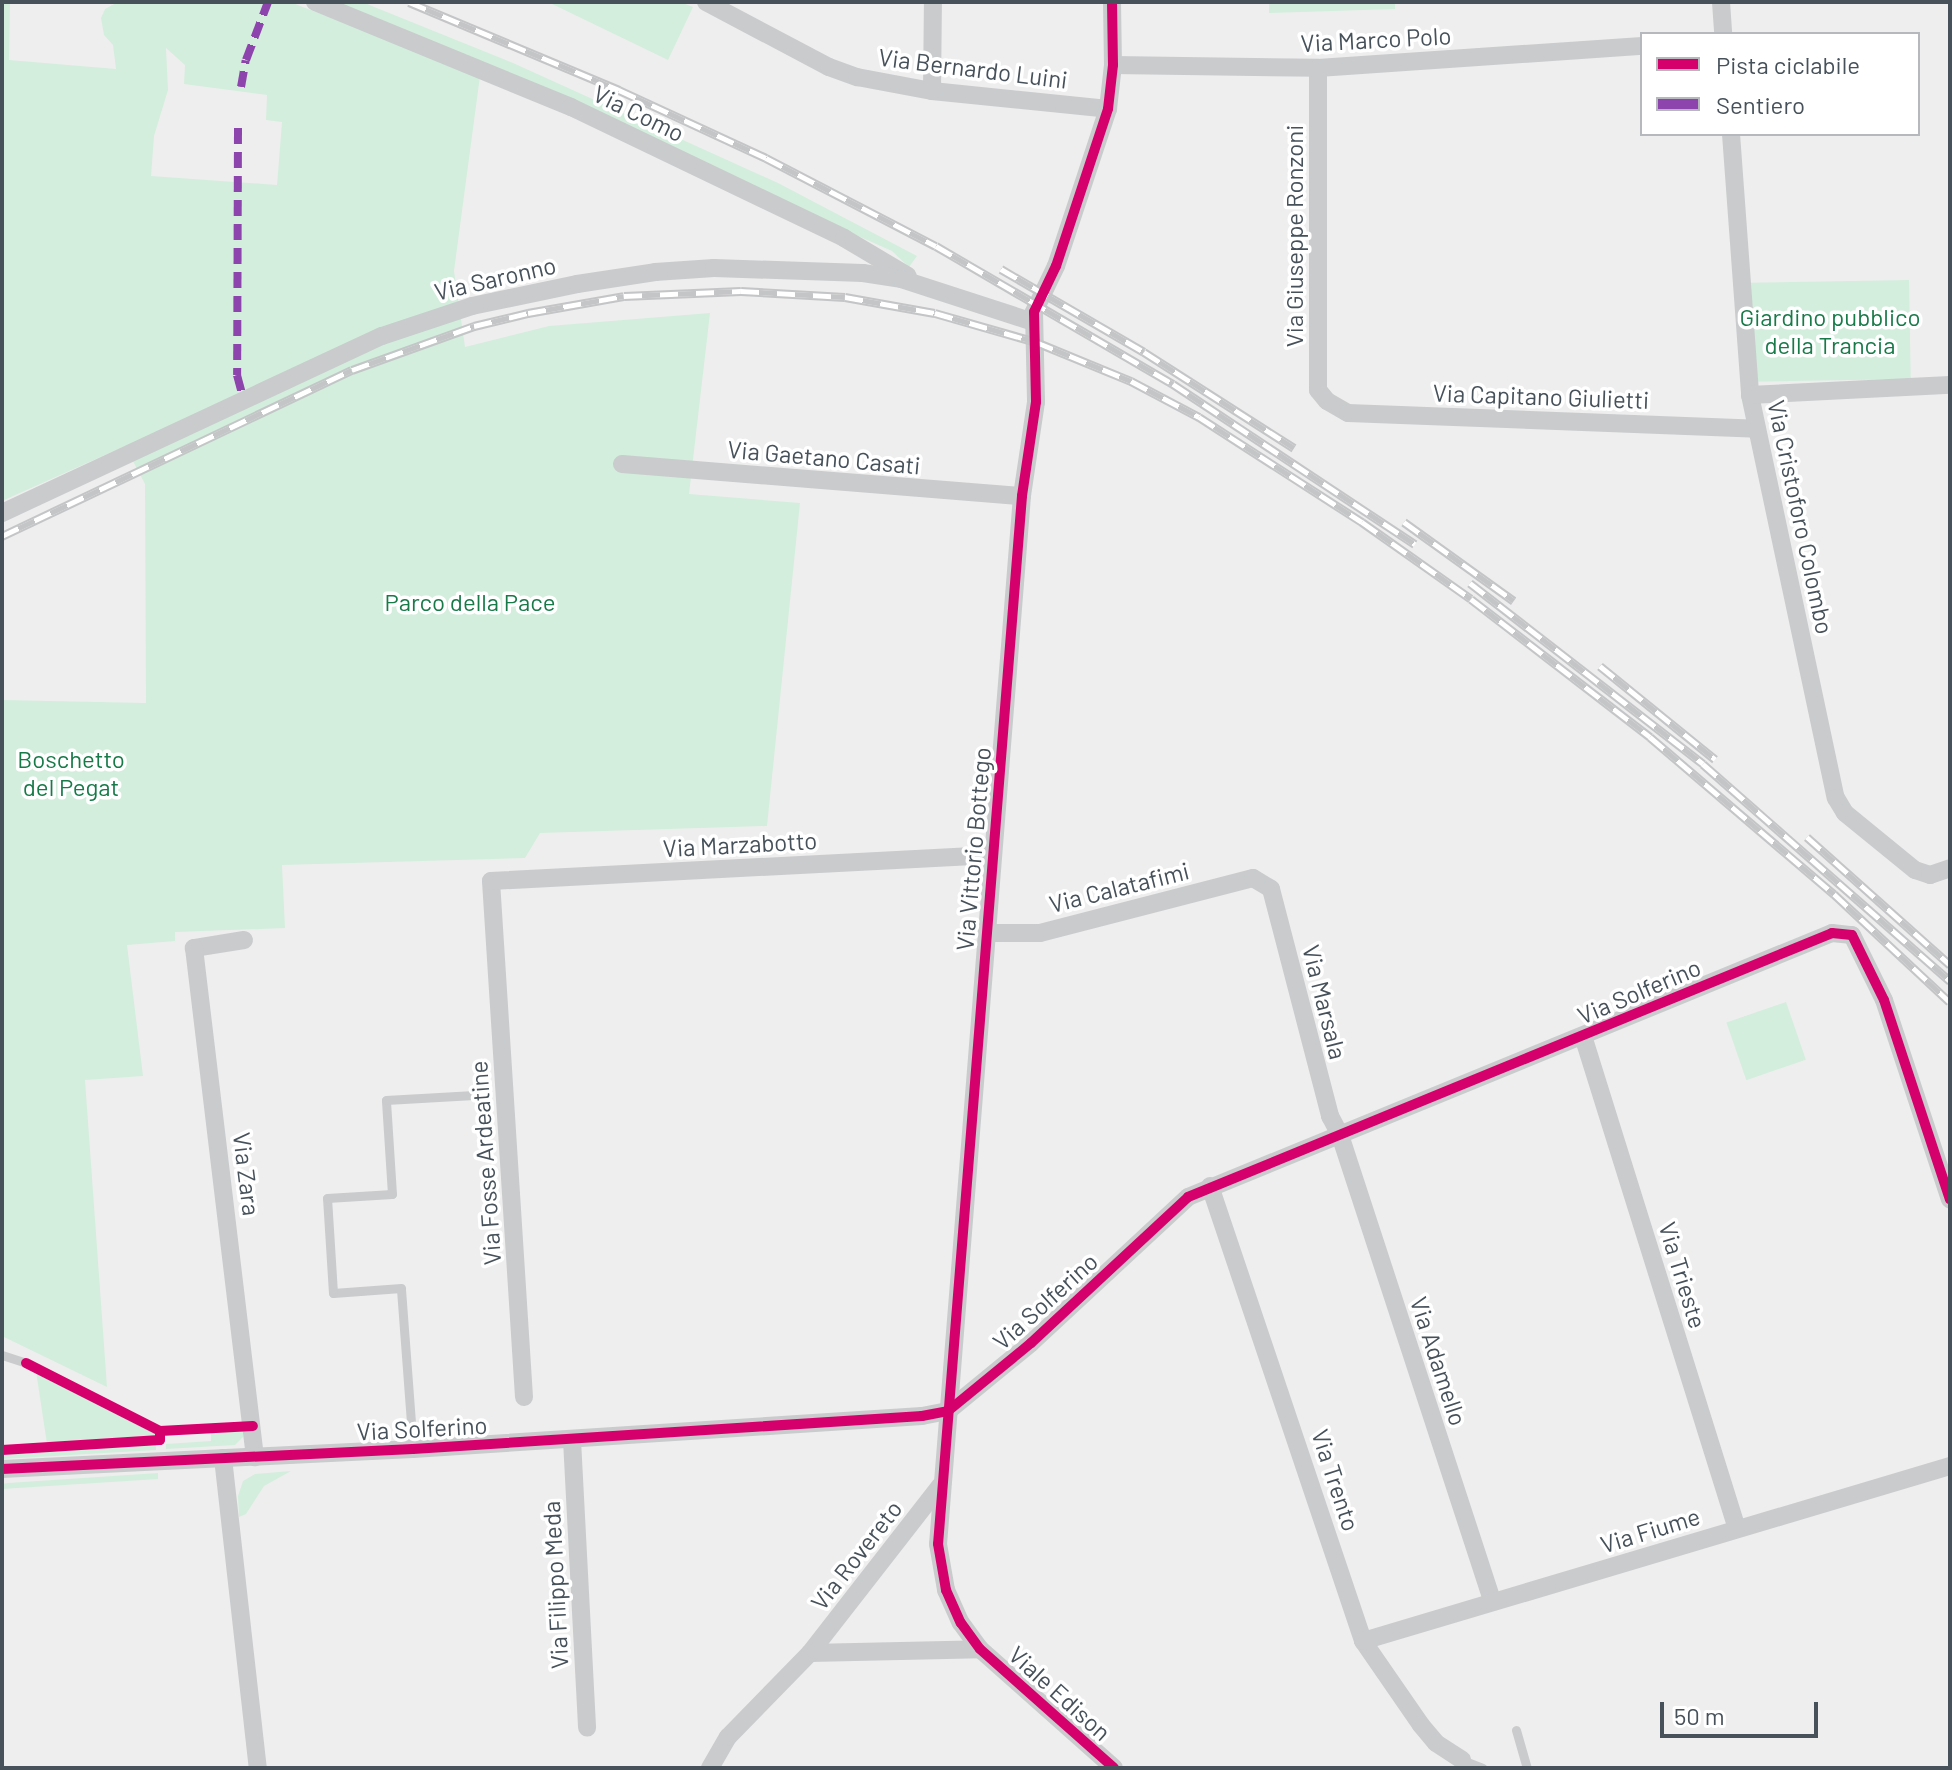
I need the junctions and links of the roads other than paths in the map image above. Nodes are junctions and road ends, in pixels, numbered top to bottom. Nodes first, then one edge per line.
1 (315, 2) edge
2 (706, 2) edge
3 (933, 2) edge
4 (1112, 2) edge
5 (1721, 2) edge
6 (1723, 32) edge
7 (1640, 46) edge
8 (1113, 65) junction
9 (1318, 68) junction
10 (932, 91) junction
11 (1108, 109) junction
12 (1731, 136) edge
13 (932, 288) junction
14 (1033, 322) junction
15 (1950, 385) edge
16 (1750, 395) junction
17 (1327, 401) joint
18 (1757, 429) junction
19 (622, 464) dead end
20 (1022, 496) junction
21 (2, 513) edge
22 (992, 855) junction
23 (1950, 868) edge
24 (491, 881) joint
25 (1263, 882) joint
26 (986, 933) junction
27 (244, 940) dead end
28 (1583, 1036) junction
29 (474, 1095) dead end
30 (1340, 1135) junction
31 (1210, 1186) junction
32 (1950, 1199) edge
33 (2, 1355) edge
34 (26, 1363) dead end
35 (524, 1397) dead end
36 (948, 1411) junction
37 (572, 1440) junction
38 (413, 1449) junction
39 (255, 1457) junction
40 (223, 1458) junction
41 (1950, 1466) edge
42 (2, 1472) edge
43 (940, 1486) junction
44 (1737, 1529) junction
45 (1493, 1602) junction
46 (1363, 1641) junction
47 (980, 1649) junction
48 (810, 1653) junction
49 (587, 1728) dead end
50 (1516, 1730) dead end
51 (1462, 1760) joint
52 (258, 1768) edge
53 (710, 1768) edge
54 (1114, 1768) edge
55 (1483, 1768) edge
56 (1527, 1768) edge

1 - 13 street, Via Como
2 - 10 street, Via Bernardo Luini
3 - 10 street
4 - 8 street, Via Vittorio Bottego
5 - 6 street
7 - 9 street, Via Marco Polo
8 - 9 street, Via Marco Polo
8 - 11 street, Via Vittorio Bottego
9 - 17 street, Via Giuseppe Ronzoni
10 - 11 street, Via Bernardo Luini
11 - 14 street, Via Vittorio Bottego
12 - 16 street, Via Cristoforo Colombo
13 - 14 street, Via Saronno
13 - 21 street, Via Saronno
14 - 20 street, Via Vittorio Bottego
15 - 16 street
16 - 18 street, Via Cristoforo Colombo
17 - 18 street, Via Capitano Giulietti
18 - 23 street, Via Cristoforo Colombo
19 - 20 street, Via Gaetano Casati
20 - 22 street, Via Vittorio Bottego
22 - 24 street, Via Marzabotto
22 - 26 street, Via Vittorio Bottego
24 - 35 street, Via Fosse Ardeatine
25 - 26 street, Via Calatafimi
25 - 30 street, Via Marsala
26 - 36 street, Via Vittorio Bottego
27 - 39 street, Via Zara
28 - 30 street, Via Solferino
28 - 32 street, Via Solferino
28 - 44 street, Via Trieste
29 - 38 lane
30 - 31 street, Via Solferino
30 - 45 street, Via Adamello
31 - 36 street, Via Solferino
31 - 46 street, Via Trento
33 - 34 lane
36 - 37 street, Via Solferino
36 - 43 street, Via Rovereto
37 - 38 street, Via Solferino
37 - 49 street, Via Filippo Meda
38 - 39 street, Via Solferino
39 - 40 street, Via Solferino
40 - 42 street, Via Solferino
40 - 52 street
41 - 44 street, Via Fiume
43 - 47 street, Via Rovereto
43 - 48 street, Via Rovereto
44 - 45 street, Via Fiume
45 - 46 street, Via Fiume
46 - 51 street, Via Trento
47 - 48 street
47 - 54 street, Viale Edison
48 - 53 street, Via Rovereto
50 - 56 lane
51 - 55 lane

